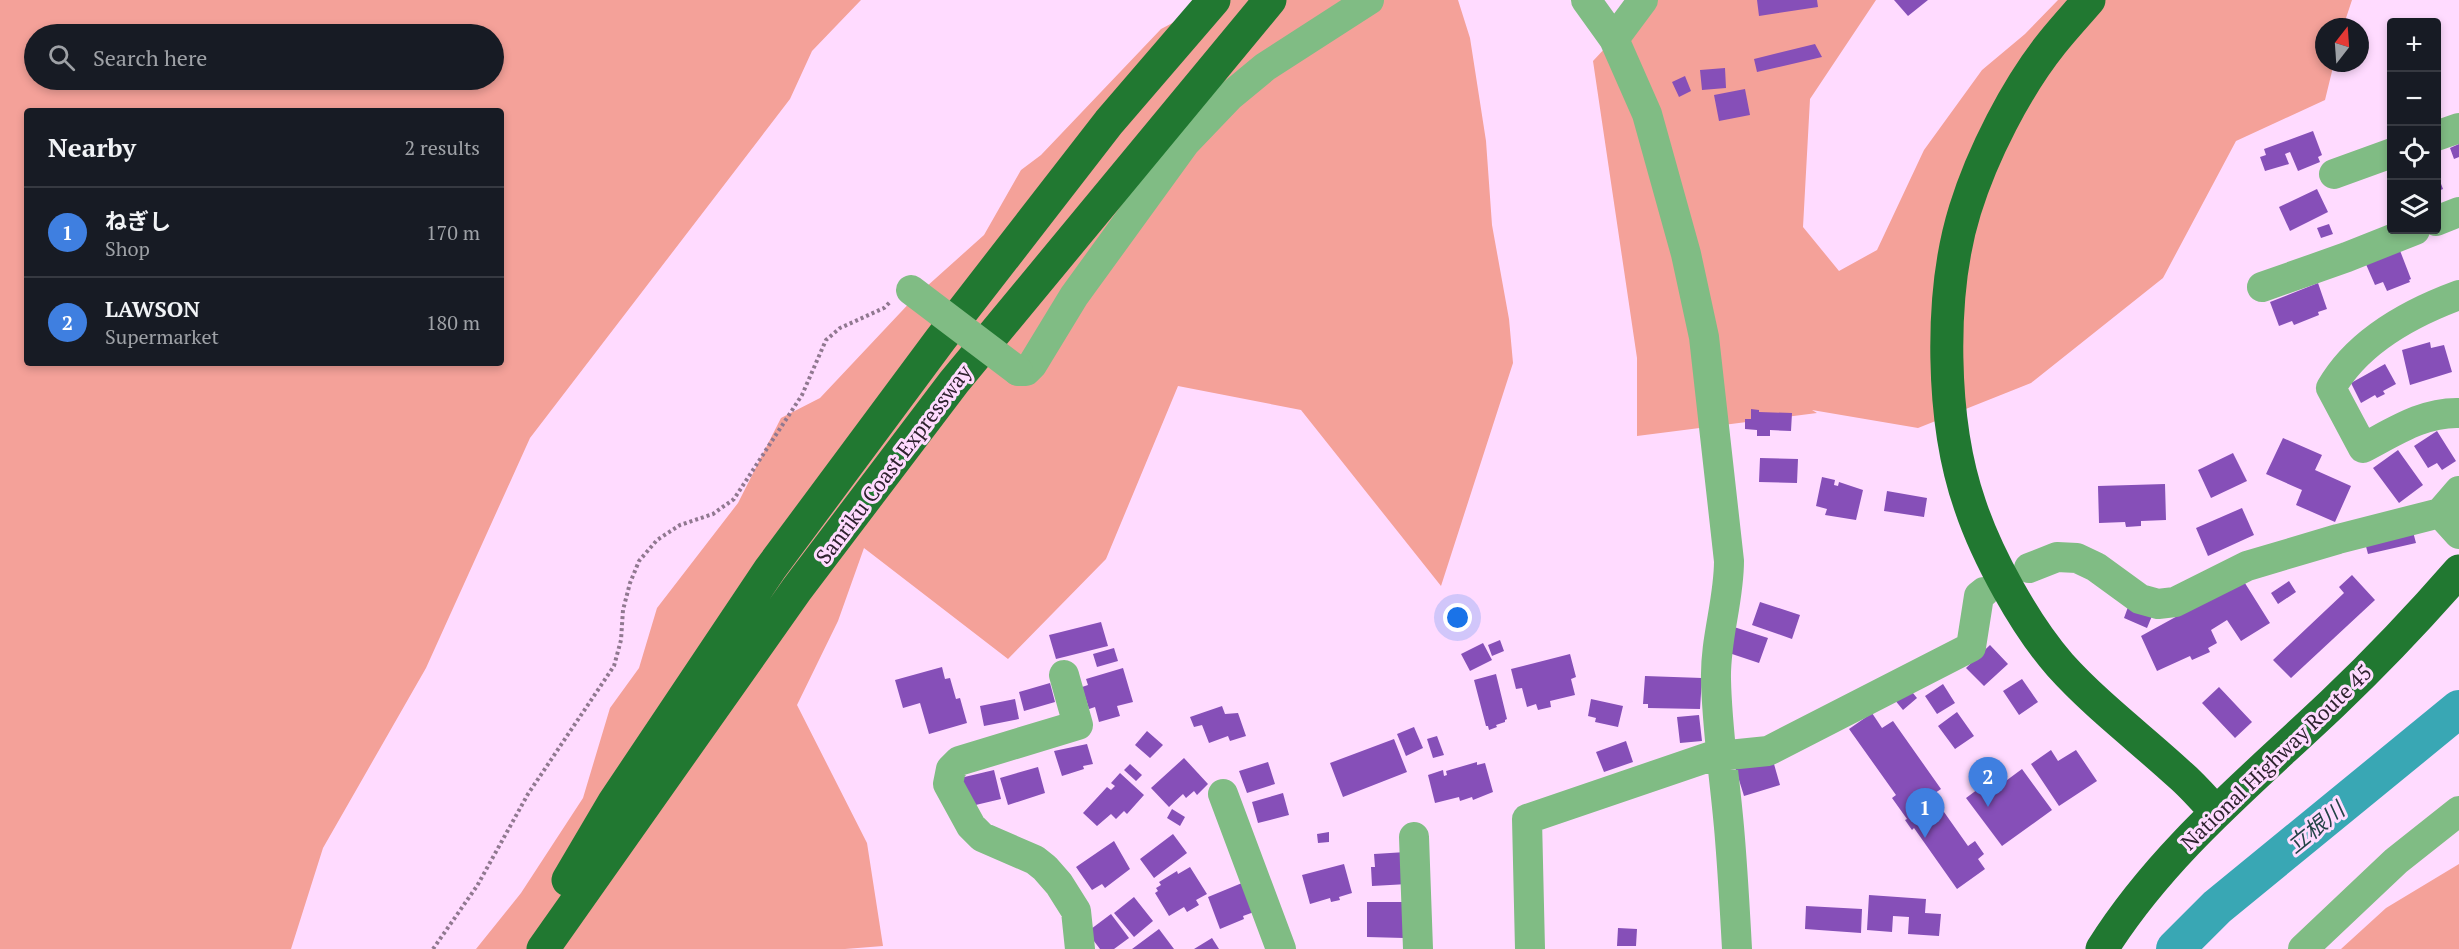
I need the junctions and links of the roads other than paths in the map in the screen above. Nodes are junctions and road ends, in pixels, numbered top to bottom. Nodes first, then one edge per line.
1 (1214, 0) edge
2 (1270, 0) edge
3 (1369, 0) edge
4 (1586, 0) edge
5 (1643, 0) edge
6 (2090, 0) edge
7 (1614, 39) junction
8 (2459, 128) edge
9 (2441, 134) edge
10 (2387, 154) edge
11 (2334, 174) dead end
12 (2459, 212) edge
13 (2441, 219) edge
14 (2405, 234) edge
15 (2262, 287) dead end
16 (911, 290) road end
17 (2459, 295) edge
18 (2459, 413) edge
19 (2453, 513) edge
20 (2029, 568) dead end
21 (2459, 571) edge
22 (1984, 592) dead end
23 (1064, 675) dead end
24 (1720, 755) junction
25 (1223, 794) dead end
26 (2215, 811) junction
27 (2459, 811) edge
28 (1414, 837) dead end
29 (527, 949) edge
30 (543, 949) edge
31 (1080, 949) edge
32 (1281, 949) edge
33 (1418, 949) edge
34 (1530, 949) edge
35 (1737, 949) edge
36 (2102, 949) edge
37 (2303, 949) edge

1 - 29 highway, Sanriku Coast Expressway
2 - 30 highway, Sanriku Coast Expressway
3 - 16 street, bridge
4 - 7 street
5 - 7 street
6 - 26 highway
7 - 24 street
8 - 9 street
10 - 11 street
12 - 13 street
14 - 15 street
17 - 18 street
19 - 20 street
21 - 26 highway, National Highway Route 45
22 - 24 street
23 - 31 street
24 - 34 street
24 - 35 street
25 - 32 street
26 - 36 highway, National Highway Route 45
27 - 37 street
28 - 33 street

